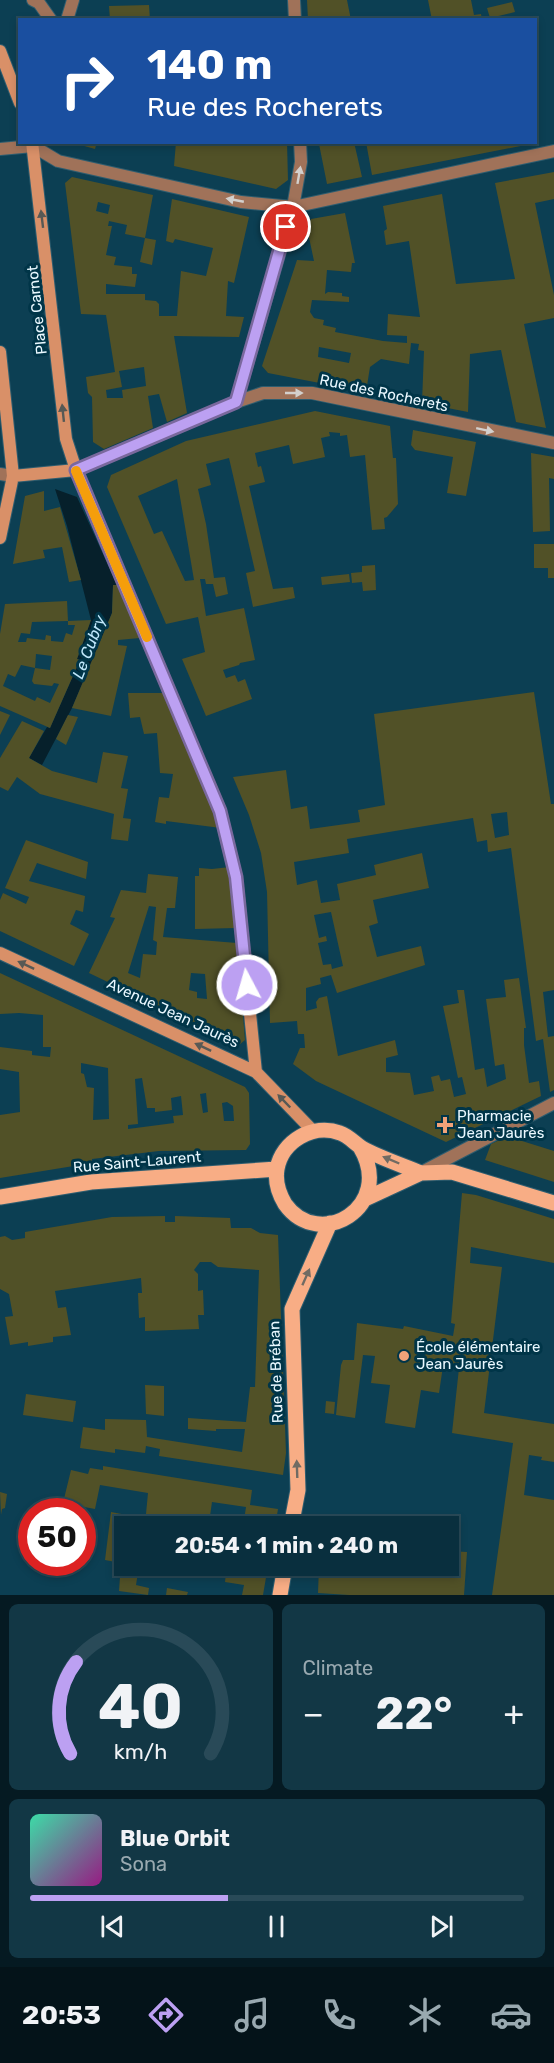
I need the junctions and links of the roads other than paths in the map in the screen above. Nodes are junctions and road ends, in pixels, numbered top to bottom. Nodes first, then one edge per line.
1 (73, 0) edge
2 (294, 0) edge
3 (37, 1) edge
4 (50, 18) edge
5 (68, 18) edge
6 (294, 18) edge
7 (0, 51) edge
8 (18, 99) edge
9 (32, 144) edge
10 (300, 144) edge
11 (0, 149) edge
12 (554, 151) edge
13 (293, 207) junction
14 (0, 352) edge
15 (236, 402) junction
16 (554, 443) edge
17 (76, 470) junction
18 (0, 474) edge
19 (13, 476) junction
20 (0, 538) edge
21 (0, 953) edge
22 (256, 1072) junction
23 (554, 1103) edge
24 (313, 1131) junction
25 (360, 1147) junction
26 (277, 1168) junction
27 (421, 1173) junction
28 (0, 1197) edge
29 (365, 1199) junction
30 (554, 1203) edge
31 (330, 1223) junction
32 (293, 1516) edge
33 (283, 1576) edge
34 (280, 1595) edge

1 - 5 street
2 - 6 street
3 - 4 street
7 - 8 main road
9 - 11 street
13 -> 9 street
17 -> 9 main road, Place Carnot
13 -> 10 street
12 - 13 street
13 - 15 street
14 - 19 main road
15 -> 16 street, Rue des Rocherets
15 - 17 street, Rue des Rocherets
17 - 19 main road
17 - 22 main road, Place Carnot
18 - 19 street
19 - 20 main road
22 -> 21 main road, Avenue Jean Jaurès
24 -> 22 main road, Avenue Jean Jaurès
23 - 27 street
24 - 25 main road
24 - 26 main road
27 -> 25 main road
25 - 29 main road
26 - 28 main road, Rue Saint-Laurent
26 - 31 main road
27 - 29 main road
27 - 30 main road
29 - 31 main road
32 -> 31 main road, Rue de Bréban
33 - 34 main road

